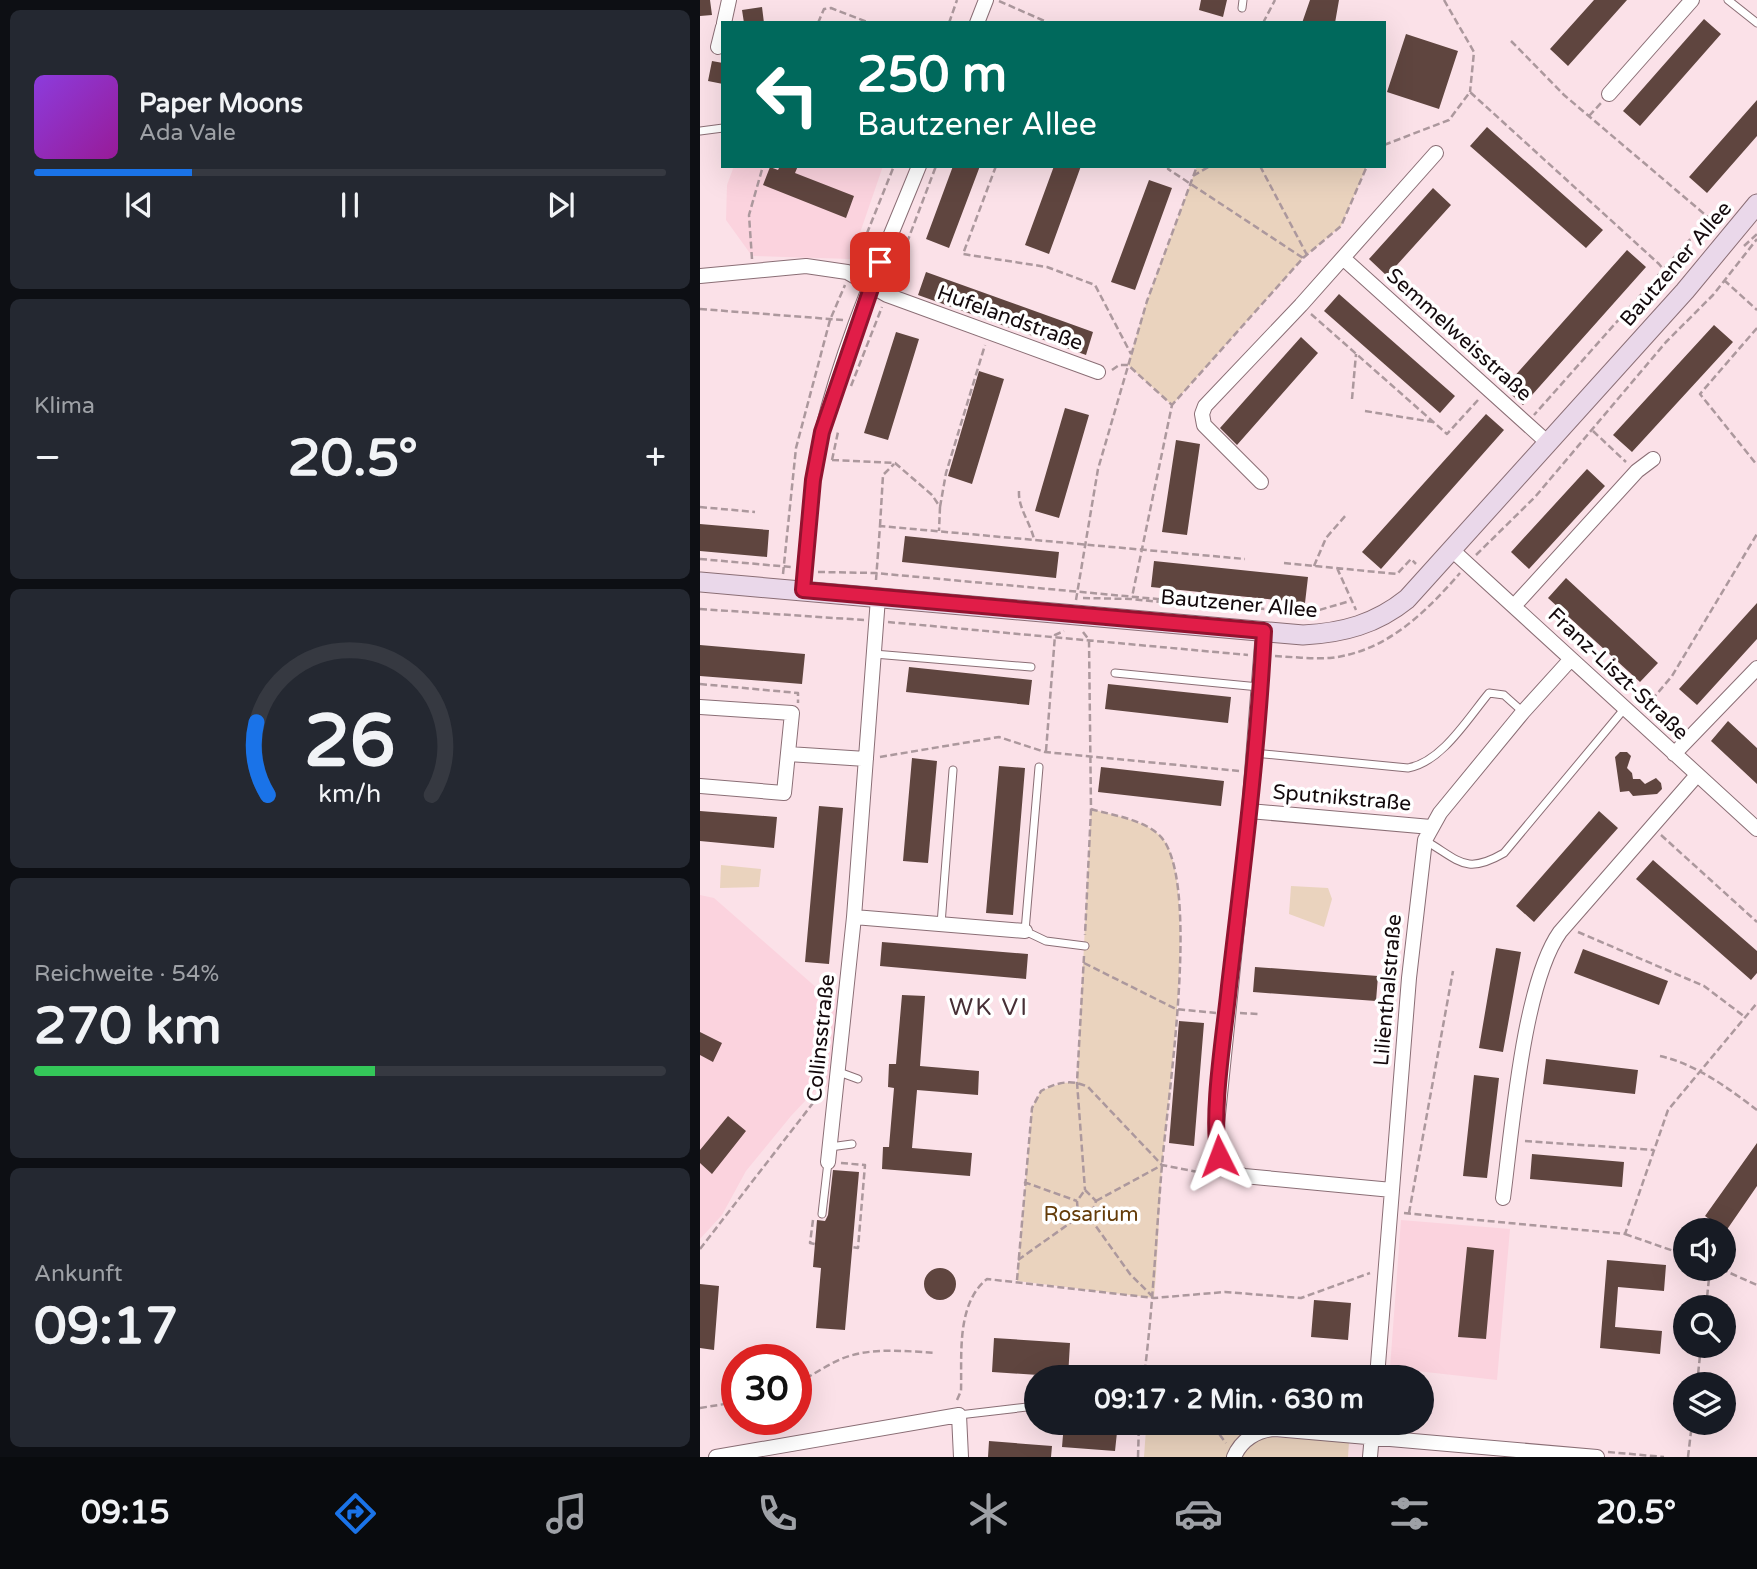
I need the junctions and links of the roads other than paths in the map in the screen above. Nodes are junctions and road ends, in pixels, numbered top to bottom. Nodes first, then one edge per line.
1 (729, 0) edge
2 (986, 0) edge
3 (1692, 0) edge
4 (1728, 0) edge
5 (724, 21) edge
6 (978, 21) edge
7 (1757, 23) edge
8 (721, 34) edge
9 (718, 47) dead end
10 (1609, 94) dead end
11 (721, 128) edge
12 (700, 131) edge
13 (1436, 153) dead end
14 (918, 168) edge
15 (1757, 204) edge
16 (1343, 258) junction
17 (700, 276) edge
18 (870, 285) junction
19 (1098, 372) road end
20 (1548, 443) junction
21 (1653, 459) dead end
22 (1261, 482) dead end
23 (1451, 549) junction
24 (700, 582) edge
25 (803, 590) junction
26 (878, 597) junction
27 (1514, 606) junction
28 (1264, 631) junction
29 (874, 654) junction
30 (1571, 659) junction
31 (1031, 667) dead end
32 (1757, 668) edge
33 (1115, 673) dead end
34 (1259, 687) junction
35 (700, 707) edge
36 (1625, 708) junction
37 (1523, 712) junction
38 (1254, 753) junction
39 (788, 754) junction
40 (1674, 754) junction
41 (866, 759) junction
42 (1039, 767) road end
43 (953, 770) dead end
44 (1697, 775) junction
45 (700, 786) edge
46 (1249, 811) junction
47 (1757, 829) edge
48 (1428, 834) junction
49 (854, 917) junction
50 (941, 924) junction
51 (1025, 931) junction
52 (1085, 946) road end
53 (839, 1072) junction
54 (858, 1079) dead end
55 (852, 1144) dead end
56 (829, 1155) junction
57 (1392, 1190) junction
58 (1503, 1198) dead end
59 (822, 1214) road end
60 (1378, 1365) edge
61 (1024, 1407) edge
62 (959, 1415) junction
63 (1256, 1435) edge
64 (1372, 1435) edge
65 (1393, 1435) edge
66 (1231, 1452) edge
67 (743, 1455) edge
68 (716, 1457) edge
69 (961, 1457) edge
70 (1370, 1457) edge
71 (1597, 1457) edge

1 - 5 street
2 - 6 street
3 - 10 street
4 - 7 lane
8 - 9 street
11 - 12 lane
13 - 16 street
14 - 18 street
15 - 20 street, Bautzener Allee
16 - 20 street, Semmelweisstraße
16 - 22 street
17 - 18 street, Hufelandstraße
18 - 19 street, Hufelandstraße
18 - 25 street
20 - 23 street, Bautzener Allee
21 - 27 street
23 - 27 street, Franz-Liszt-Straße
23 - 28 street, Bautzener Allee
24 - 25 street, Bautzener Allee
25 - 26 street, Bautzener Allee
26 - 28 street, Bautzener Allee
26 - 29 street, Collinsstraße
27 - 30 street, Franz-Liszt-Straße
28 - 34 street, Sputnikstraße
29 - 31 lane
29 - 41 street, Collinsstraße
30 - 36 street, Franz-Liszt-Straße
30 - 37 street
32 - 40 street
33 - 34 lane
34 - 38 street, Sputnikstraße
35 - 39 street
36 - 40 street, Franz-Liszt-Straße
36 - 48 lane
37 - 38 lane
37 - 48 street
38 - 46 street, Sputnikstraße
39 - 41 street
39 - 45 street
40 - 44 street, Franz-Liszt-Straße
41 - 49 street, Collinsstraße
42 - 51 lane
43 - 50 lane
44 - 47 street, Franz-Liszt-Straße
44 - 58 street
46 - 48 street, Sputnikstraße
46 - 57 street, Sputnikstraße
48 - 57 street, Lilienthalstraße
49 - 50 street
49 - 53 street, Collinsstraße
50 - 51 street
51 - 52 lane
53 - 54 lane
53 - 56 street, Collinsstraße
55 - 56 lane
56 - 59 lane
57 - 60 street, Lilienthalstraße
61 - 62 lane
62 - 67 street
62 - 69 street
63 - 66 street
64 - 70 street
65 - 71 street
67 - 68 street

